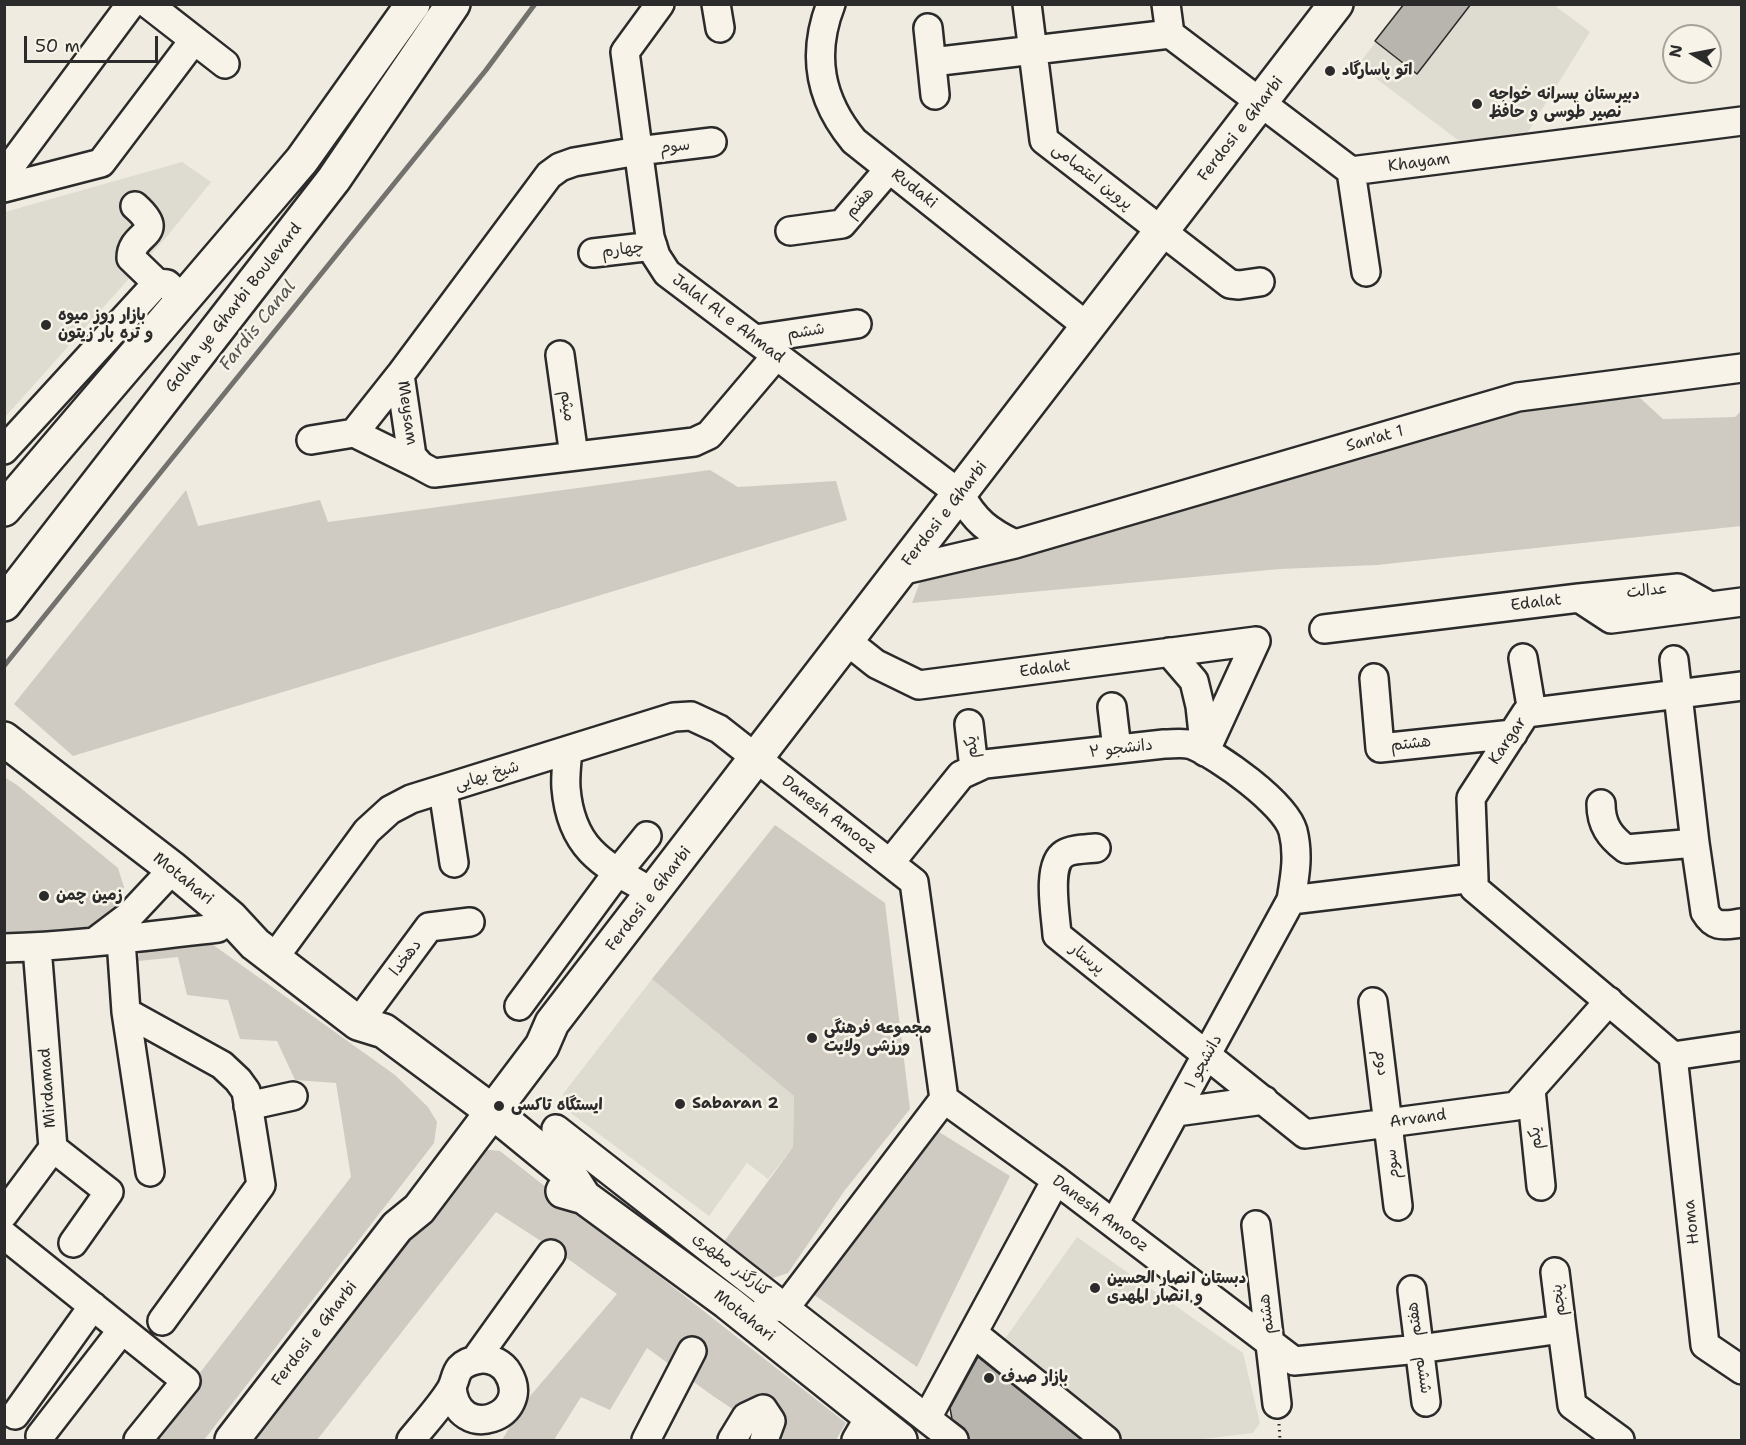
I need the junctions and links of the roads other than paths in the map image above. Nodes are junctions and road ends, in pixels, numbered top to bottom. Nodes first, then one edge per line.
1 (131, 4) edge
2 (148, 4) edge
3 (413, 4) edge
4 (453, 4) edge
5 (660, 4) edge
6 (831, 4) edge
7 (1028, 4) edge
8 (1166, 4) edge
9 (1336, 4) edge
10 (928, 28) dead end
11 (1170, 34) junction
12 (194, 40) junction
13 (1033, 51) junction
14 (932, 62) junction
15 (225, 64) dead end
16 (935, 95) dead end
17 (1261, 102) junction
18 (1742, 121) edge
19 (712, 142) dead end
20 (638, 151) junction
21 (889, 169) junction
22 (1352, 171) junction
23 (4, 175) edge
24 (4, 188) edge
25 (135, 206) dead end
26 (790, 231) dead end
27 (1162, 232) junction
28 (653, 246) junction
29 (593, 254) dead end
30 (1366, 272) dead end
31 (1260, 282) dead end
32 (171, 292) junction
33 (857, 324) dead end
34 (117, 327) junction
35 (1088, 327) junction
36 (755, 339) junction
37 (141, 350) junction
38 (560, 356) dead end
39 (776, 356) junction
40 (1742, 368) edge
41 (400, 375) junction
42 (50, 401) junction
43 (76, 425) junction
44 (354, 433) junction
45 (311, 440) dead end
46 (4, 450) edge
47 (574, 456) junction
48 (421, 466) junction
49 (960, 494) junction
50 (4, 509) edge
51 (1015, 544) junction
52 (900, 571) junction
53 (1742, 602) edge
54 (4, 604) edge
55 (1324, 629) dead end
56 (847, 641) junction
57 (1169, 652) junction
58 (1523, 658) dead end
59 (1674, 660) dead end
60 (1374, 678) dead end
61 (1742, 686) edge
62 (1677, 694) junction
63 (1112, 707) dead end
64 (1532, 712) junction
65 (969, 724) dead end
66 (1513, 734) junction
67 (4, 739) edge
68 (1117, 749) junction
69 (568, 750) junction
70 (1204, 752) junction
71 (757, 758) junction
72 (4, 763) edge
73 (974, 769) junction
74 (443, 789) junction
75 (1601, 804) dead end
76 (647, 836) dead end
77 (1695, 843) junction
78 (1096, 848) dead end
79 (453, 863) dead end
80 (890, 863) junction
81 (617, 873) junction
82 (168, 875) junction
83 (1474, 878) junction
84 (654, 893) junction
85 (1291, 900) junction
86 (224, 922) junction
87 (470, 922) dead end
88 (1742, 923) edge
89 (108, 940) junction
90 (37, 947) junction
91 (4, 948) edge
92 (265, 951) junction
93 (1609, 1001) junction
94 (1373, 1002) dead end
95 (519, 1006) dead end
96 (126, 1012) junction
97 (358, 1023) junction
98 (1742, 1046) edge
99 (1208, 1055) junction
100 (1673, 1056) junction
101 (1531, 1090) junction
102 (293, 1096) dead end
103 (944, 1099) junction
104 (1264, 1100) junction
105 (248, 1106) junction
106 (1176, 1112) junction
107 (480, 1115) junction
108 (1388, 1123) junction
109 (556, 1129) dead end
110 (52, 1148) junction
111 (150, 1172) dead end
112 (1056, 1180) junction
113 (1541, 1186) dead end
114 (1398, 1206) dead end
115 (4, 1214) edge
116 (1114, 1224) junction
117 (1256, 1225) dead end
118 (4, 1235) edge
119 (73, 1243) dead end
120 (551, 1254) dead end
121 (1555, 1272) dead end
122 (1412, 1290) dead end
123 (727, 1302) junction
124 (93, 1306) junction
125 (785, 1308) junction
126 (162, 1321) dead end
127 (1562, 1329) junction
128 (122, 1330) junction
129 (973, 1333) junction
130 (1271, 1344) junction
131 (1419, 1348) junction
132 (692, 1351) dead end
133 (475, 1360) junction
134 (1742, 1370) edge
135 (452, 1387) junction
136 (1426, 1402) dead end
137 (1277, 1404) dead end
138 (15, 1415) dead end
139 (927, 1418) junction
140 (863, 1428) edge
141 (488, 1430) edge
142 (40, 1436) dead end
143 (138, 1440) edge
144 (232, 1440) edge
145 (411, 1440) edge
146 (646, 1440) edge
147 (732, 1440) edge
148 (764, 1440) edge
149 (900, 1440) edge
150 (954, 1440) edge
151 (1106, 1440) edge
152 (1620, 1440) edge

1 - 23 street
2 - 12 street
3 - 32 main road
4 - 54 main road, Golha ye Gharbi Boulevard
5 - 20 street, Jalal Al e Ahmad
6 - 21 street, Rudaki
7 - 13 street, پروین اعتصامی
8 - 11 street
9 - 17 main road, Ferdosi e Gharbi
10 - 14 street
11 - 13 street
11 - 17 street
12 - 15 street
12 - 24 street
13 - 14 street
13 - 27 street, پروین اعتصامی
14 - 16 street
17 - 22 street
17 - 27 main road, Ferdosi e Gharbi
18 - 22 street, Khayam
19 - 20 street, سوم
20 - 28 street, Jalal Al e Ahmad
20 - 41 street, Meysam
21 - 26 street, هفتم
21 - 35 street, Rudaki
22 - 30 street
25 - 32 street
27 - 31 street, پروین اعتصامی
27 - 35 main road, Ferdosi e Gharbi
28 - 29 street, چهارم
28 - 36 street, Jalal Al e Ahmad
32 - 34 street
32 - 37 main road
33 - 36 street, ششم
34 - 37 street
34 - 42 street
35 - 49 main road, Ferdosi e Gharbi
36 - 39 street, Jalal Al e Ahmad
37 - 43 main road
38 - 47 street, میثم
39 - 47 street, Meysam
39 - 49 street, Jalal Al e Ahmad
40 - 51 street, San'at 1
41 - 44 street
41 - 48 street, Meysam
42 - 43 street
42 - 46 street
43 - 50 main road
44 - 45 street
44 - 48 street
47 - 48 street, Meysam
49 - 51 street
49 - 52 main road, Ferdosi e Gharbi
51 - 52 street, San'at 1
52 - 56 main road, Ferdosi e Gharbi
53 - 55 street, Edalat
56 - 57 street, Edalat
56 - 71 main road, Ferdosi e Gharbi
57 - 70 street
57 - 70 street, Edalat
58 - 64 street
59 - 62 street
60 - 66 street, هشتم
61 - 62 street, Kargar
62 - 64 street, Kargar
62 - 77 street
63 - 68 street
64 - 66 street, Kargar
65 - 73 street, یکم
66 - 83 street, Kargar
67 - 82 main road, Motahari
68 - 70 street, دانشجو ۲
68 - 73 street, دانشجو ۲
69 - 71 street, شیخ بهایی
69 - 74 street, شیخ بهایی
69 - 81 street
70 - 85 street, دانشجو ۲
71 - 80 street, Danesh Amooz
71 - 84 main road, Ferdosi e Gharbi
72 - 82 main road
73 - 80 street, دانشجو ۲
74 - 79 street
74 - 92 street, شیخ بهایی
75 - 77 street
76 - 81 street
77 - 88 street
78 - 99 street, پرستار
80 - 103 street, Danesh Amooz
81 - 84 street
81 - 95 street
82 - 86 main road, Motahari
82 - 89 street
83 - 85 street
83 - 93 street
84 - 107 main road, Ferdosi e Gharbi
85 - 99 street, دانشجو ۱
86 - 89 street
86 - 92 main road, Motahari
87 - 97 street, دهخدا
89 - 90 street
89 - 96 street
90 - 91 street
90 - 110 street, Mirdamad
92 - 97 main road, Motahari
93 - 100 street
93 - 101 street, Arvand
94 - 108 street, دوم
96 - 105 street
96 - 111 street
97 - 107 main road, Motahari
98 - 100 street
99 - 104 street, Arvand
99 - 106 street, دانشجو ۱
100 - 134 street, Homa
101 - 108 street, Arvand
101 - 113 street, یکم
102 - 105 street
103 - 112 street, Danesh Amooz
103 - 125 street, کنارگذر مطهری
104 - 106 street
104 - 108 street, Arvand
105 - 126 street
106 - 116 street, دانشجو ۱
107 - 123 main road, Motahari
107 - 144 main road, Ferdosi e Gharbi
108 - 114 street, سوم
109 - 125 street, کنارگذر مطهری
110 - 115 street, Mirdamad
110 - 119 street
112 - 116 street, Danesh Amooz
112 - 129 street
116 - 130 street, Danesh Amooz
117 - 130 street, هشتم
118 - 124 street
120 - 133 street
121 - 127 street, پنجم
122 - 131 street, هفتم
123 - 125 street
123 - 140 main road, Motahari
124 - 128 street
124 - 138 street
125 - 139 street
127 - 131 street, Danesh Amooz
127 - 152 street
128 - 142 street
128 - 143 street
129 - 139 street
129 - 151 street
130 - 131 street, Danesh Amooz
130 - 137 street, هشتم
131 - 136 street, ششم
132 - 146 street
133 - 135 street
133 - 141 street
135 - 141 street
135 - 145 street
139 - 150 street
140 - 149 main road, Motahari
147 - 148 street

